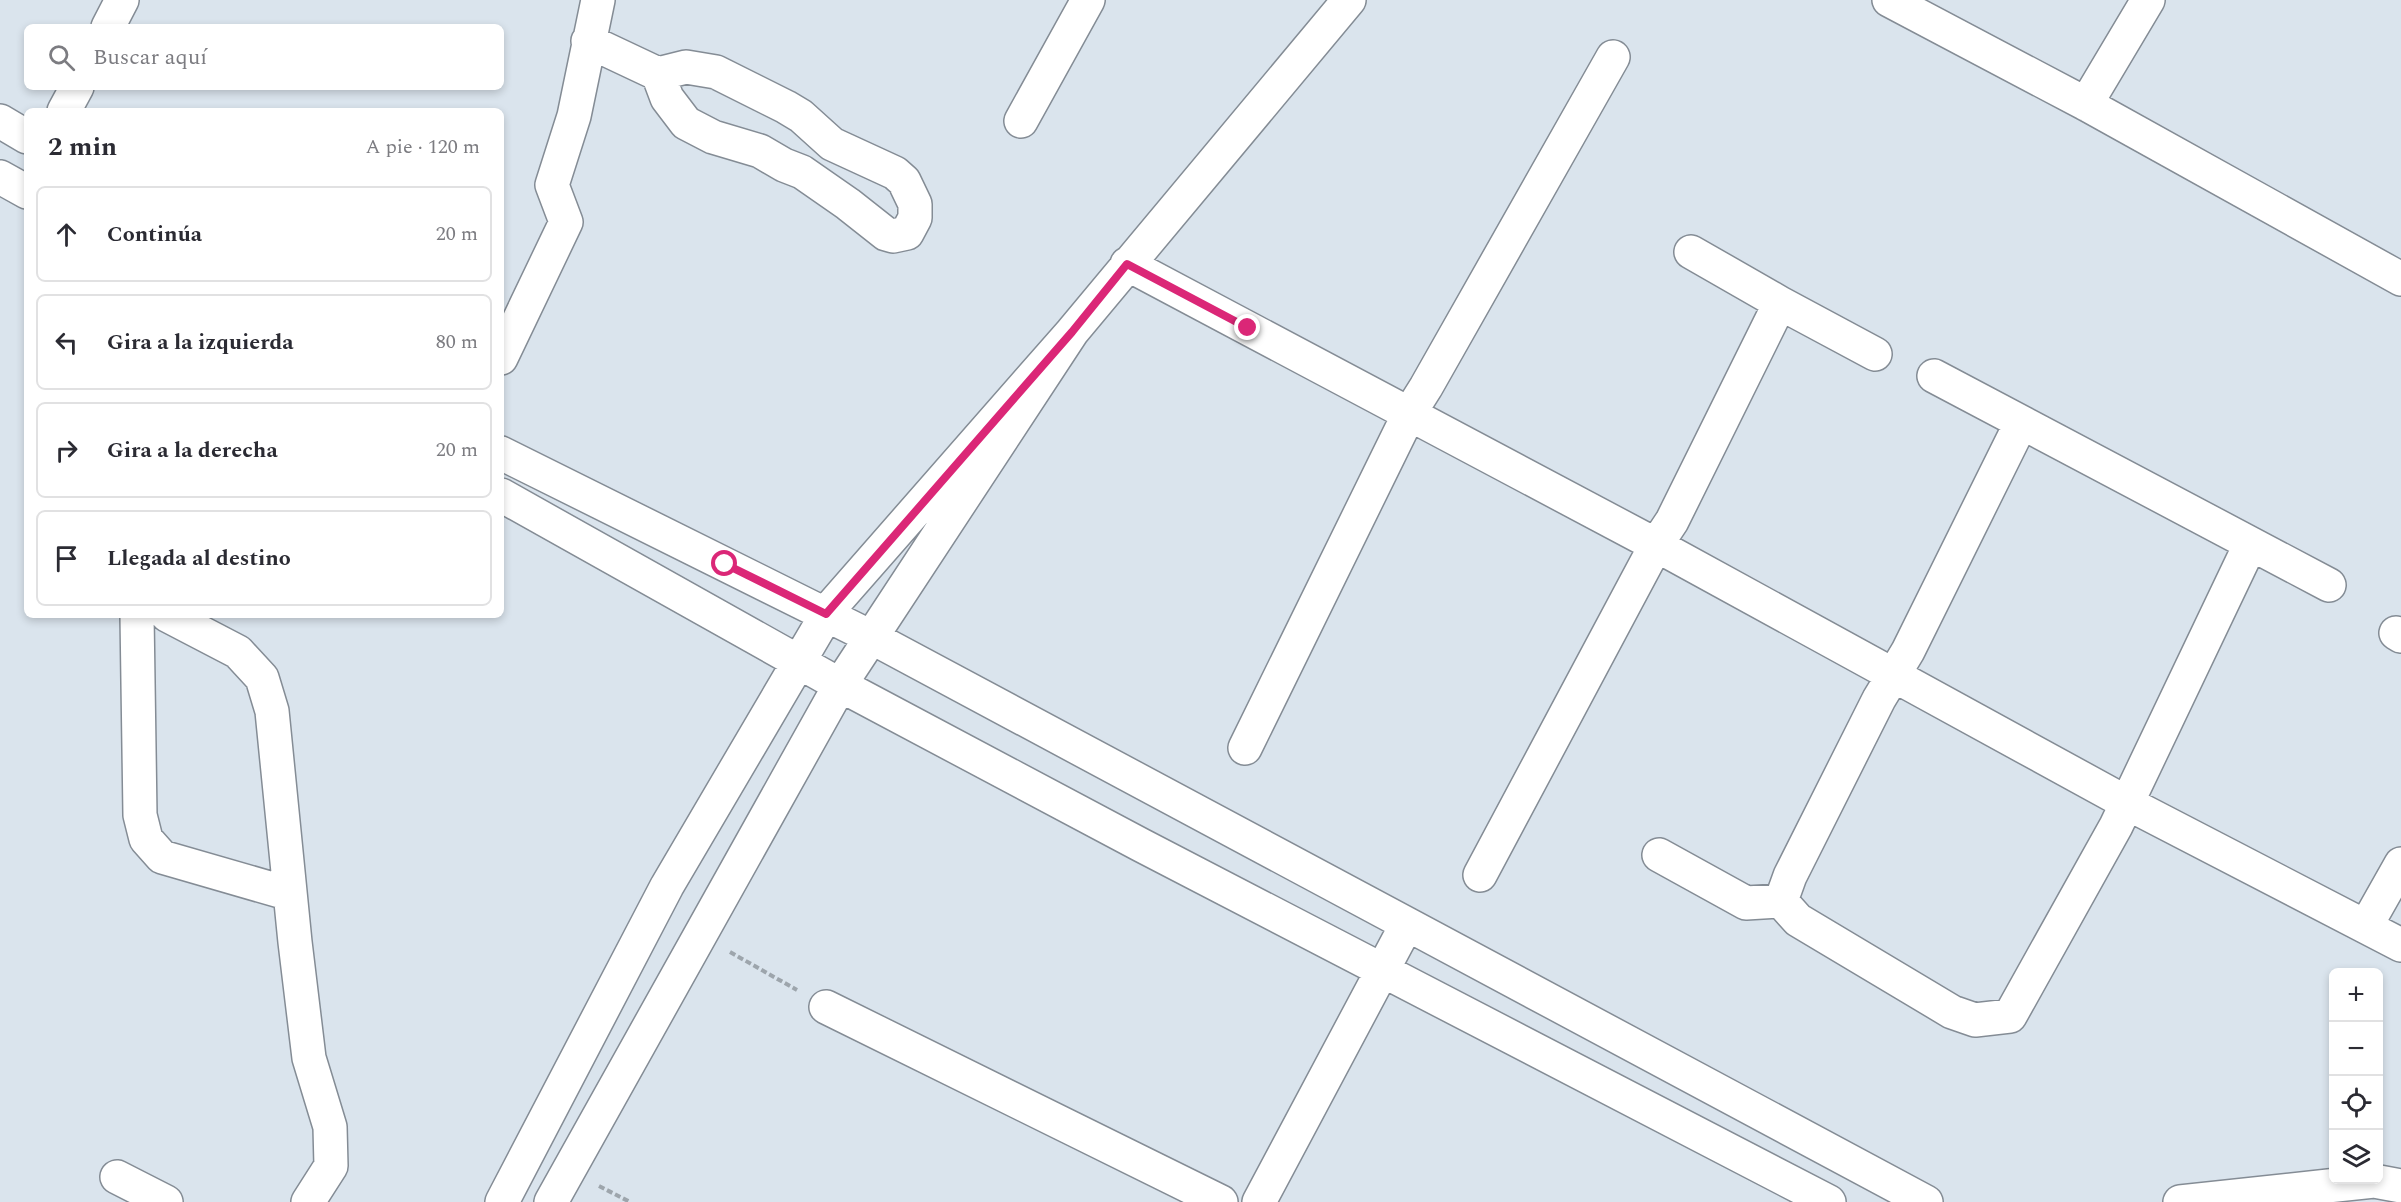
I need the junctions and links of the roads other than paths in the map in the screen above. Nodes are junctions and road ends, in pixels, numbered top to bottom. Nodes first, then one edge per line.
1 (122, 0) edge
2 (598, 0) edge
3 (1088, 0) edge
4 (1348, 0) edge
5 (1888, 0) edge
6 (2148, 0) edge
7 (110, 24) edge
8 (588, 41) junction
9 (1614, 57) dead end
10 (658, 74) junction
11 (75, 90) edge
12 (770, 98) junction
13 (2086, 104) junction
14 (66, 108) edge
15 (1021, 121) dead end
16 (0, 122) edge
17 (24, 134) edge
18 (843, 150) junction
19 (760, 151) junction
20 (0, 177) edge
21 (24, 190) edge
22 (834, 194) junction
23 (1691, 252) dead end
24 (1127, 264) junction
25 (2401, 278) edge
26 (1780, 303) junction
27 (1072, 332) junction
28 (504, 352) edge
29 (1875, 354) dead end
30 (1934, 376) dead end
31 (1409, 414) junction
32 (2021, 423) junction
33 (504, 454) edge
34 (504, 497) edge
35 (1656, 545) junction
36 (2250, 545) junction
37 (2329, 585) dead end
38 (826, 614) junction
39 (137, 618) edge
40 (173, 618) edge
41 (871, 637) junction
42 (799, 662) junction
43 (1893, 675) junction
44 (840, 685) junction
45 (1245, 748) dead end
46 (2127, 803) junction
47 (1659, 855) dead end
48 (2401, 864) edge
49 (1480, 875) dead end
50 (290, 894) junction
51 (1781, 901) junction
52 (1407, 924) junction
53 (2366, 926) junction
54 (2401, 945) edge
55 (1382, 972) junction
56 (826, 1007) road end
57 (117, 1177) dead end
58 (2401, 1186) edge
59 (166, 1202) edge
60 (308, 1202) edge
61 (502, 1202) edge
62 (551, 1202) edge
63 (1221, 1202) edge
64 (1259, 1202) edge
65 (1829, 1202) edge
66 (1926, 1202) edge
67 (2180, 1202) edge

1 - 7 street
2 - 8 street
3 - 15 street
4 - 24 street
5 - 13 street
6 - 13 street
8 - 10 street
8 - 28 street
9 - 31 street
10 - 12 street
10 - 19 street
11 - 14 street
12 - 18 street
12 - 19 street
13 - 25 street
16 - 17 street
18 - 22 street
18 - 22 street
19 - 22 street
20 - 21 street
23 - 26 street
24 - 27 street
24 - 31 street
26 - 29 street
26 - 35 street
27 - 38 street
27 - 41 street
30 - 32 street
31 - 35 street
31 - 45 street
32 - 36 street
32 - 43 street
33 - 38 street
34 - 42 street
35 - 43 street
35 - 49 street
36 - 37 street
36 - 46 street
38 - 41 street
38 - 42 street
39 - 50 street
40 - 50 street
41 - 44 street
41 - 52 street
42 - 44 street
42 - 61 street
43 - 46 street
43 - 51 street
44 - 55 street
44 - 62 street
46 - 51 street
46 - 53 street
47 - 51 street
48 - 53 street
50 - 60 street
52 - 55 street
52 - 66 street
53 - 54 street
55 - 64 street
55 - 65 street
56 - 63 street
57 - 59 street
58 - 67 street

